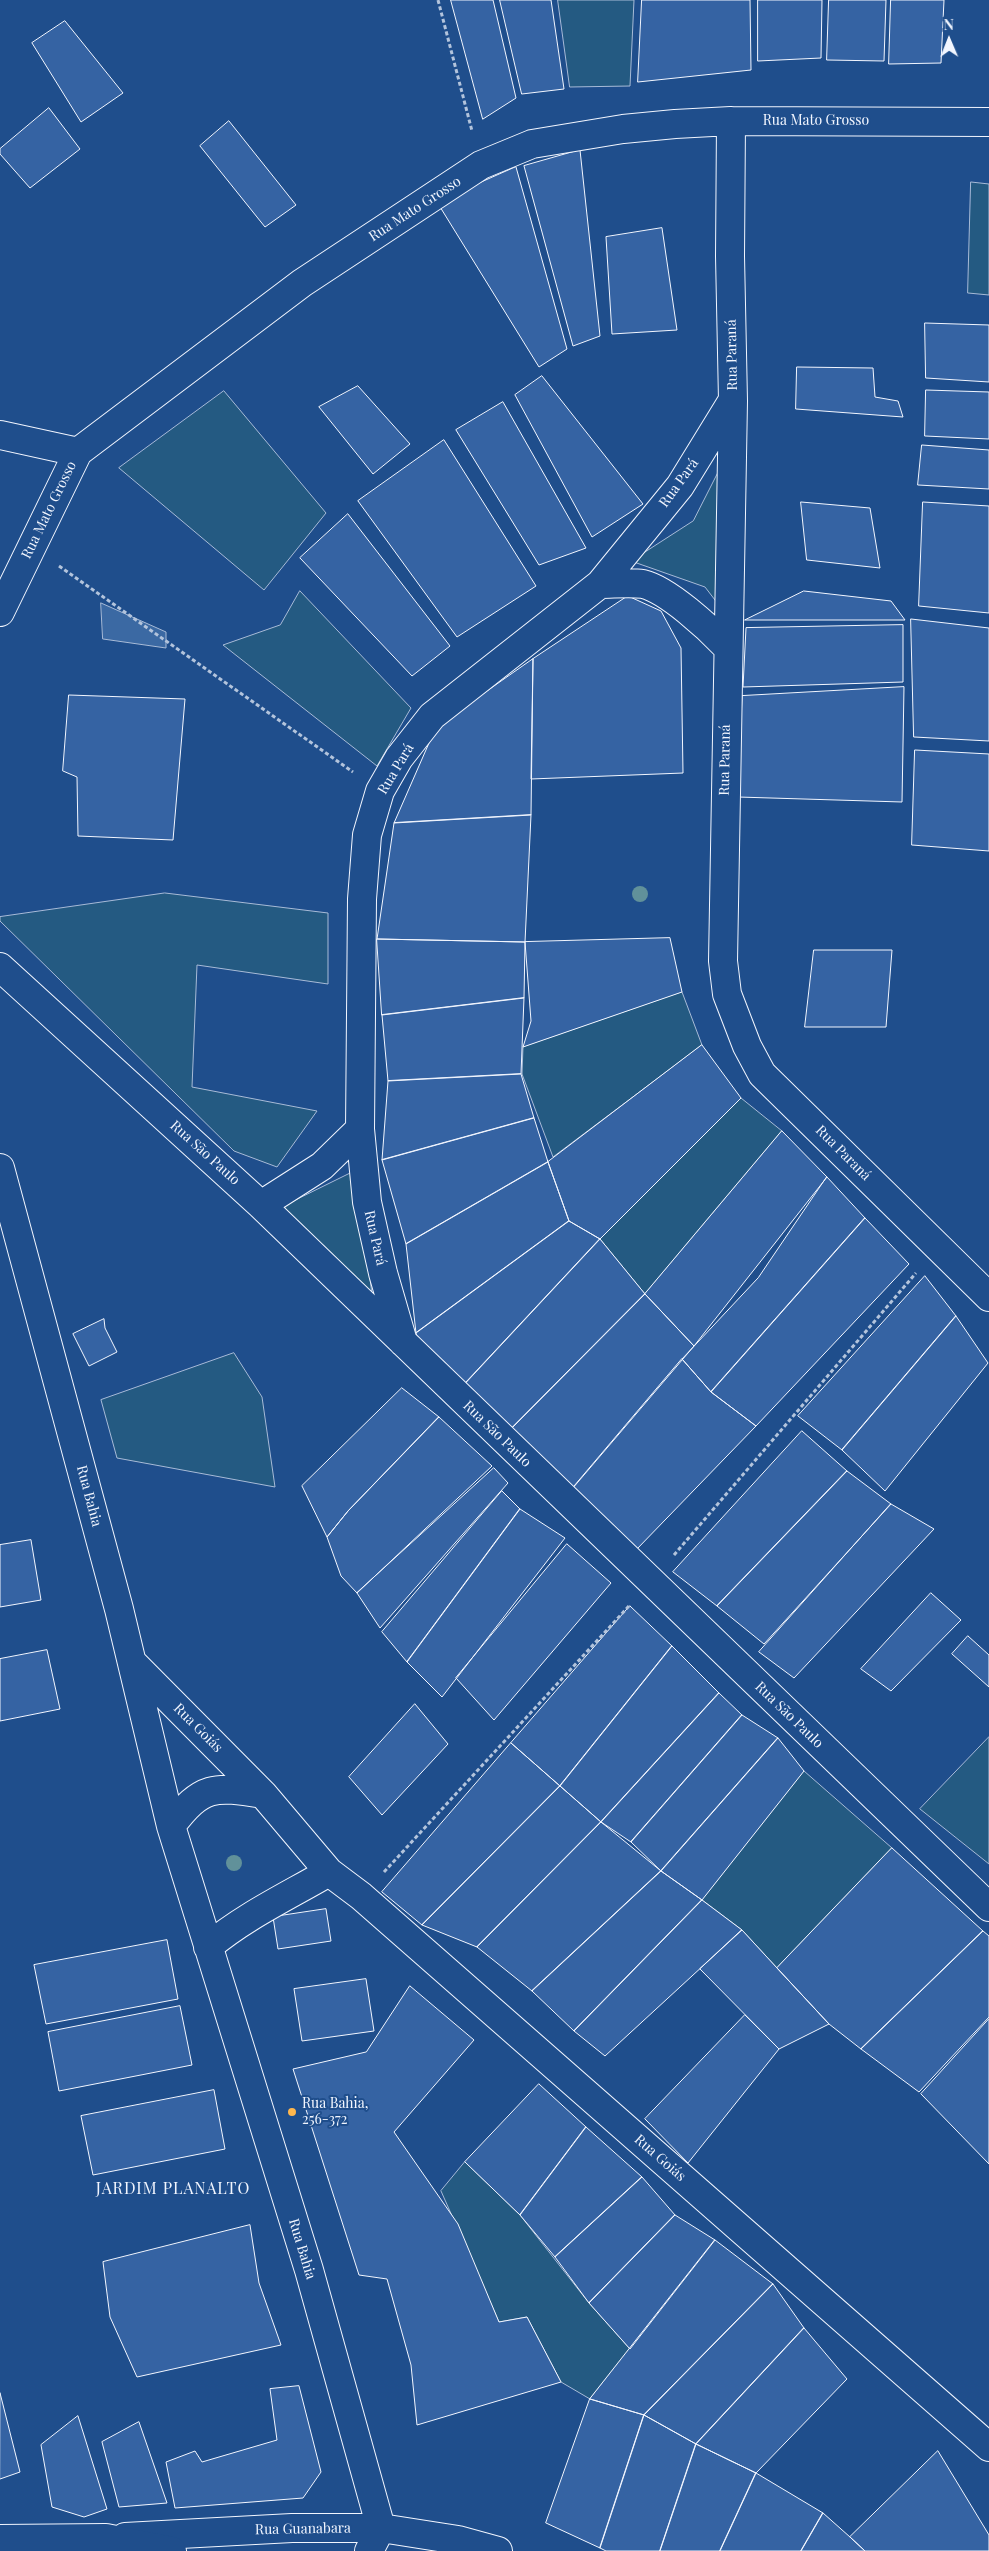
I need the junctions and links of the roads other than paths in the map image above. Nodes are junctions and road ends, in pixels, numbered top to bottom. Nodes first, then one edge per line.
1 (731, 121) junction
2 (989, 122) edge
3 (733, 401) junction
4 (0, 436) edge
5 (78, 452) junction
6 (600, 584) junction
7 (0, 612) edge
8 (727, 647) junction
9 (0, 966) edge
10 (360, 1130) junction
11 (0, 1168) edge
12 (261, 1205) junction
13 (989, 1297) edge
14 (403, 1343) junction
15 (132, 1662) junction
16 (263, 1794) junction
17 (171, 1826) junction
18 (329, 1872) junction
19 (989, 1907) edge
20 (208, 1947) junction
21 (989, 2447) edge
22 (106, 2538) junction
23 (0, 2539) edge
24 (375, 2540) edge
25 (172, 2551) edge
26 (498, 2551) edge

1 - 2 street, Rua Mato Grosso
1 - 3 street, Rua Paraná
1 - 5 street, Rua Mato Grosso
3 - 6 street, Rua Pará
3 - 8 street, Rua Paraná
4 - 5 street
5 - 7 street, Rua Mato Grosso
6 - 8 street
6 - 10 street, Rua Pará
8 - 13 street, Rua Paraná
9 - 12 street, Rua São Paulo
10 - 12 street
10 - 14 street, Rua Pará
11 - 15 street, Rua Bahia
12 - 14 street, Rua São Paulo
14 - 19 street, Rua São Paulo
15 - 16 street, Rua Goiás
15 - 17 street, Rua Bahia
16 - 17 street
16 - 18 street, Rua Goiás
17 - 20 street, Rua Bahia
18 - 20 street
18 - 21 street, Rua Goiás
20 - 24 street, Rua Bahia
22 - 23 street
22 - 24 street, Rua Guanabara
22 - 25 street
24 - 26 street, Rua Guanabara

